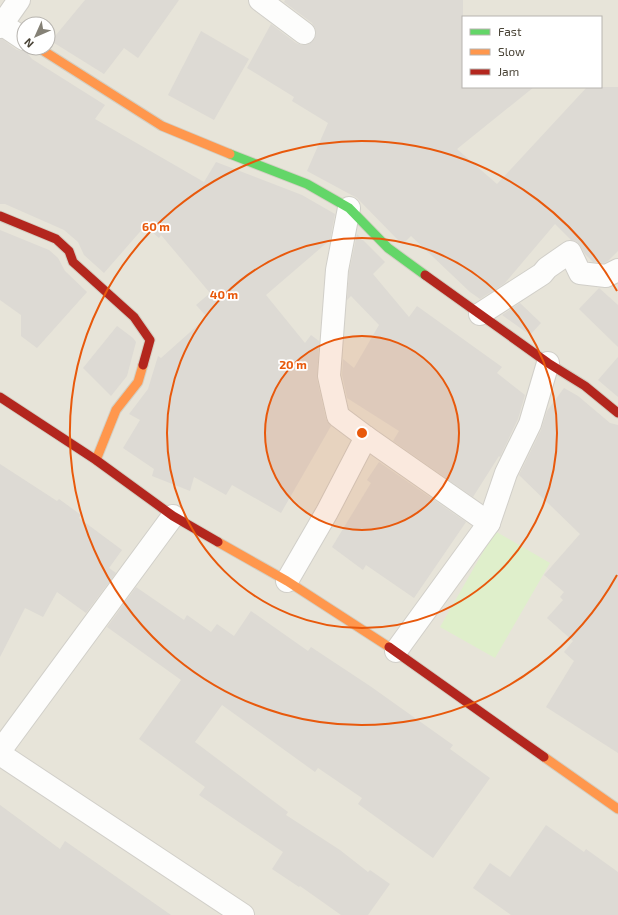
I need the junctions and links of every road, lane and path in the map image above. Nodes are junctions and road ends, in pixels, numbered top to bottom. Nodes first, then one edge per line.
1 (19, 0) edge
2 (260, 0) edge
3 (1, 25) edge
4 (304, 33) dead end
5 (16, 34) edge
6 (52, 56) edge
7 (350, 208) junction
8 (0, 216) edge
9 (618, 270) edge
10 (480, 314) junction
11 (548, 363) junction
12 (0, 397) edge
13 (618, 413) edge
14 (366, 437) junction
15 (96, 460) junction
16 (173, 516) junction
17 (489, 523) junction
18 (287, 582) junction
19 (396, 651) junction
20 (0, 751) edge
21 (0, 754) edge
22 (618, 809) edge
23 (243, 915) edge

1 - 3 street
2 - 4 street
3 - 5 street
6 - 7 street
7 - 10 street
7 - 14 street
8 - 15 street
9 - 10 street
10 - 11 street
11 - 13 street
11 - 17 street
12 - 15 street
14 - 17 street
14 - 18 street
15 - 16 street
16 - 18 street
16 - 20 street
17 - 19 street
18 - 19 street
19 - 22 street
21 - 23 street

